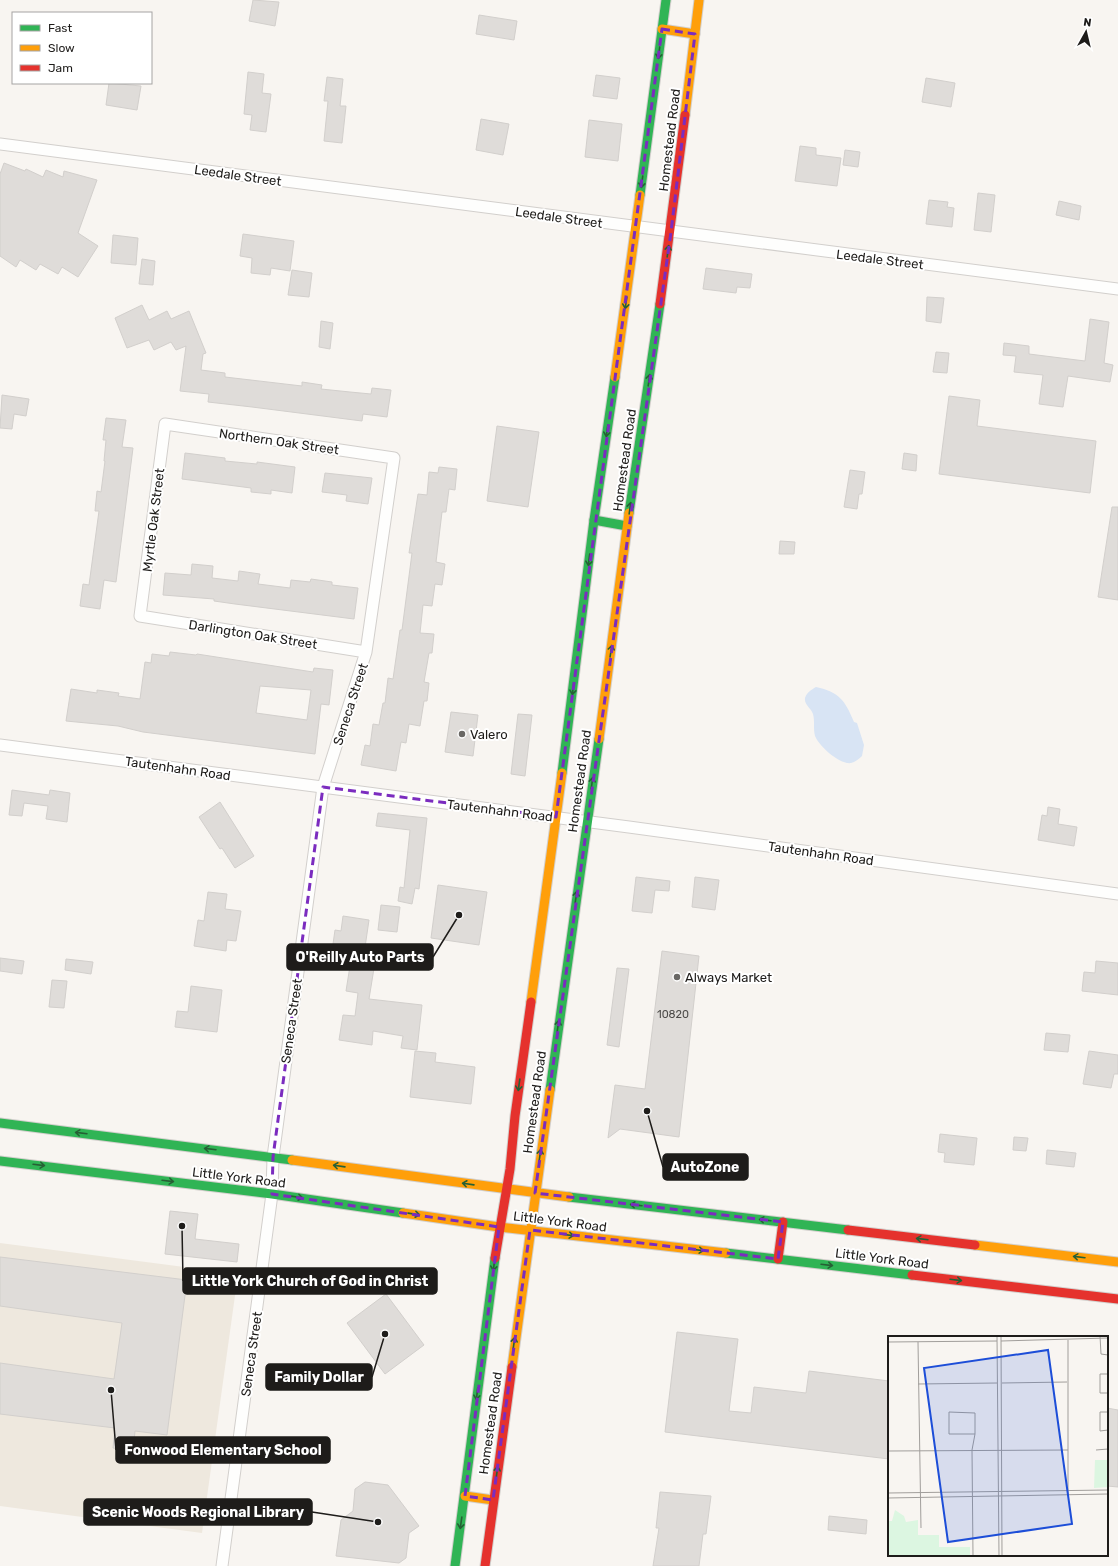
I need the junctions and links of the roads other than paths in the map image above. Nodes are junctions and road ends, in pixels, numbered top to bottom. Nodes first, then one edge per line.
1 (666, 0) edge
2 (699, 0) edge
3 (662, 29) junction
4 (695, 34) junction
5 (0, 144) edge
6 (636, 228) junction
7 (671, 232) junction
8 (1118, 289) edge
9 (165, 424) joint
10 (394, 458) joint
11 (594, 520) junction
12 (627, 526) junction
13 (140, 616) joint
14 (366, 652) junction
15 (0, 745) edge
16 (323, 787) junction
17 (556, 817) junction
18 (586, 821) junction
19 (1118, 894) edge
20 (0, 1123) edge
21 (272, 1157) junction
22 (0, 1161) edge
23 (507, 1189) junction
24 (535, 1193) junction
25 (272, 1194) junction
26 (783, 1222) junction
27 (499, 1227) junction
28 (530, 1230) junction
29 (778, 1259) junction
30 (1118, 1262) edge
31 (1118, 1299) edge
32 (465, 1496) junction
33 (493, 1500) junction
34 (222, 1566) edge
35 (455, 1566) edge
36 (485, 1566) edge

1 - 3 main road, Homestead Road
2 - 4 main road, Homestead Road
3 - 4 main road
3 -> 6 main road, Homestead Road
4 - 7 main road, Homestead Road
5 - 6 street, Leedale Street
6 - 7 street, Leedale Street
6 -> 11 main road, Homestead Road
7 - 8 street, Leedale Street
12 -> 7 main road, Homestead Road
9 - 10 street, Northern Oak Street
9 - 13 street, Myrtle Oak Street
10 - 14 street, Seneca Street
11 - 12 main road
11 -> 17 main road, Homestead Road
18 -> 12 main road, Homestead Road
13 - 14 street, Darlington Oak Street
14 - 16 street, Seneca Street
15 - 16 street, Tautenhahn Road
16 - 17 street, Tautenhahn Road
16 - 21 street, Seneca Street
17 - 18 street, Tautenhahn Road
17 -> 23 main road, Homestead Road
18 - 19 street, Tautenhahn Road
24 -> 18 main road, Homestead Road
21 -> 20 main road, Little York Road
23 -> 21 main road, Little York Road
21 - 25 street, Seneca Street
22 -> 25 main road, Little York Road
23 - 24 main road, Little York Road
23 - 27 main road, Homestead Road
26 -> 24 main road, Little York Road
24 - 28 main road, Homestead Road
25 -> 27 main road, Little York Road
25 - 34 street, Seneca Street
26 - 29 main road
30 -> 26 main road, Little York Road
27 - 28 main road, Little York Road
27 -> 32 main road, Homestead Road
28 -> 29 main road, Little York Road
33 -> 28 main road, Homestead Road
29 -> 31 main road, Little York Road
32 - 33 main road
32 -> 35 main road, Homestead Road
33 - 36 main road, Homestead Road

